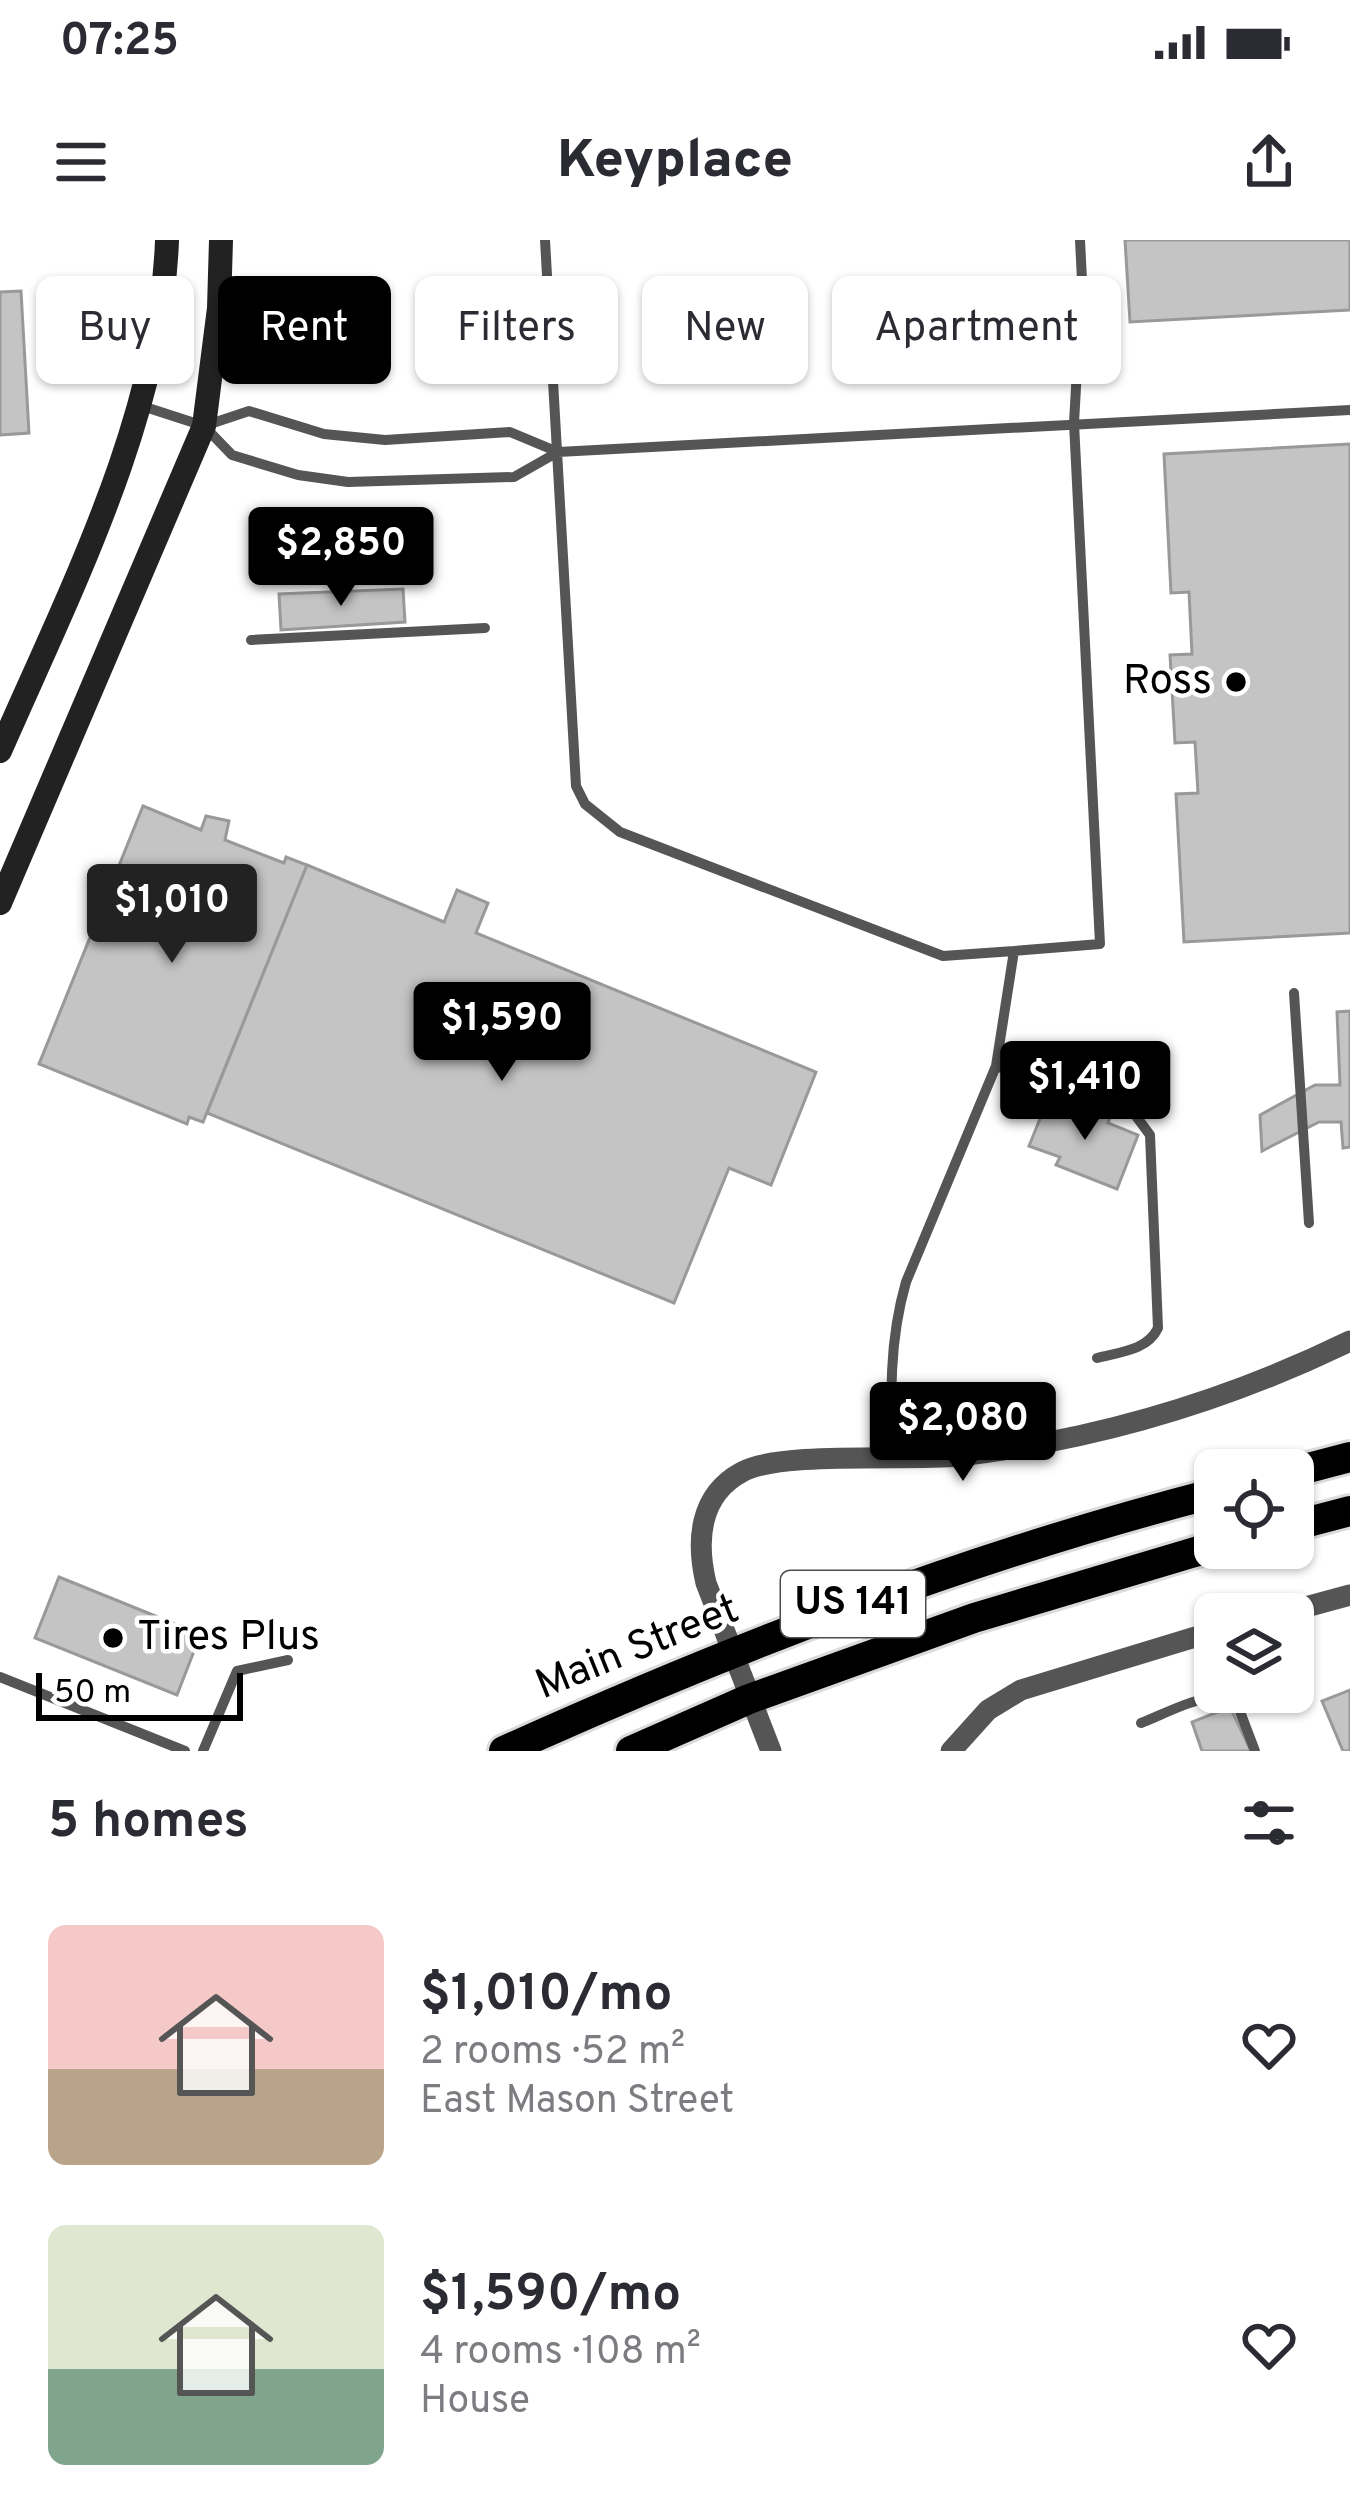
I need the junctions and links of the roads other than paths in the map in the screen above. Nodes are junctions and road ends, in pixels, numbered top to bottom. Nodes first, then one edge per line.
1 (167, 240) edge
2 (221, 240) edge
3 (545, 240) edge
4 (1080, 240) edge
5 (139, 405) junction
6 (1350, 410) edge
7 (1074, 423) junction
8 (204, 426) junction
9 (558, 452) junction
10 (485, 628) dead end
11 (251, 640) dead end
12 (0, 751) edge
13 (0, 903) edge
14 (1014, 951) junction
15 (1294, 993) dead end
16 (996, 1066) junction
17 (1309, 1223) dead end
18 (1350, 1341) edge
19 (1096, 1358) dead end
20 (1350, 1456) edge
21 (895, 1459) junction
22 (1314, 1466) edge
23 (1194, 1498) edge
24 (1350, 1511) edge
25 (1314, 1520) edge
26 (1194, 1552) edge
27 (1350, 1595) edge
28 (1314, 1605) edge
29 (1194, 1637) edge
30 (733, 1656) junction
31 (288, 1660) dead end
32 (0, 1677) edge
33 (749, 1699) junction
34 (1142, 1723) dead end
35 (185, 1751) edge
36 (202, 1751) edge
37 (504, 1751) edge
38 (631, 1751) edge
39 (771, 1751) edge
40 (951, 1751) edge
41 (1255, 1751) edge

1 - 5 main road
2 - 8 main road
3 - 9 lane
4 - 7 lane
5 - 8 lane
5 - 12 main road
6 - 7 lane
7 - 9 lane
7 - 14 lane
8 - 9 lane
8 - 9 lane
8 - 13 main road
9 - 14 lane
10 - 11 lane
14 - 16 lane
15 - 17 lane
16 - 19 lane
16 - 21 lane
18 - 21 street
20 - 22 main road
21 - 30 street
23 - 30 main road, Main Street / US 141
24 - 25 main road
26 - 33 main road, Main Street / US 141
27 - 28 street
29 - 40 street
30 - 33 street
30 - 37 main road, Main Street / US 141
31 - 36 lane
32 - 35 lane
33 - 38 main road, Main Street / US 141
33 - 39 street
34 - 41 lane

